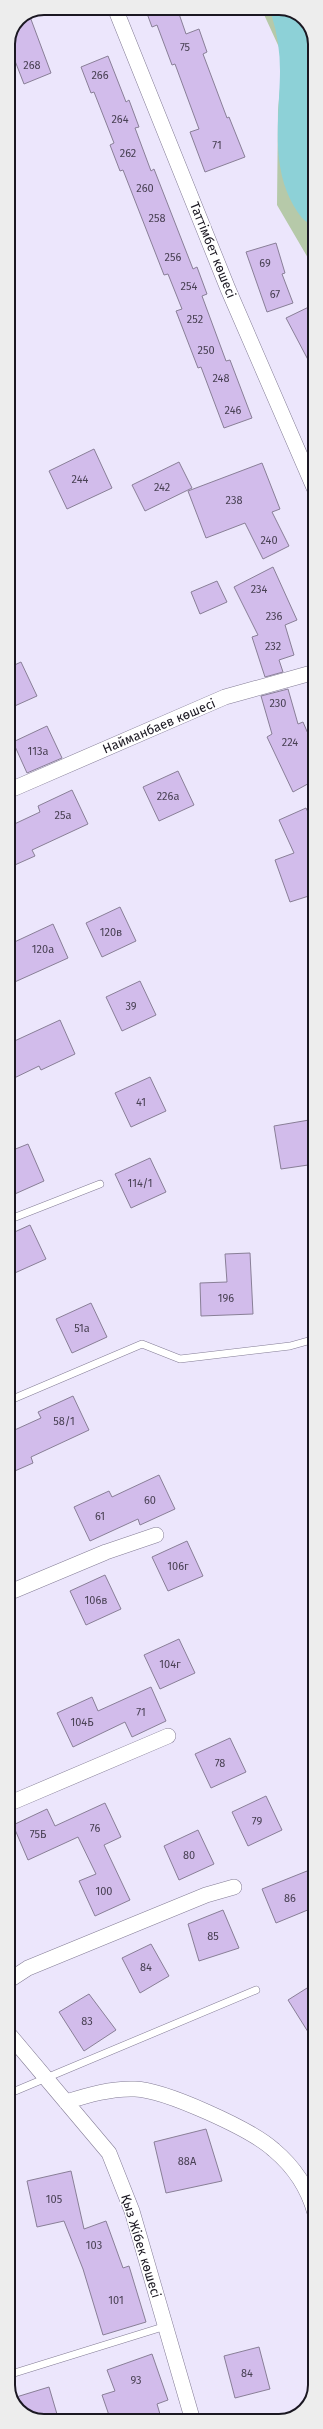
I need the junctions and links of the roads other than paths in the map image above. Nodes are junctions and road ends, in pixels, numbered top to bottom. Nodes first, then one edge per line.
1 (118, 15) edge
2 (308, 474) edge
3 (308, 674) edge
4 (15, 788) edge
5 (100, 1184) dead end
6 (15, 1217) edge
7 (308, 1341) edge
8 (15, 1398) edge
9 (156, 1536) dead end
10 (15, 1590) edge
11 (168, 1736) dead end
12 (15, 1801) edge
13 (234, 1887) dead end
14 (15, 1976) edge
15 (256, 1990) dead end
16 (15, 2041) edge
17 (46, 2078) junction
18 (15, 2091) edge
19 (66, 2102) junction
20 (308, 2196) edge
21 (166, 2326) junction
22 (15, 2373) edge
23 (191, 2414) edge

1 - 2 street, Таттімбет көшесі
3 - 4 street, Найманбаев көшесі
5 - 6 lane
7 - 8 lane
9 - 10 street
11 - 12 street
13 - 14 street
15 - 17 lane
16 - 17 street, Қыз Жібек көшесі
17 - 18 lane
17 - 19 street, Қыз Жібек көшесі
19 - 20 street
19 - 21 street, Қыз Жібек көшесі
21 - 22 lane
21 - 23 street, Қыз Жібек көшесі

